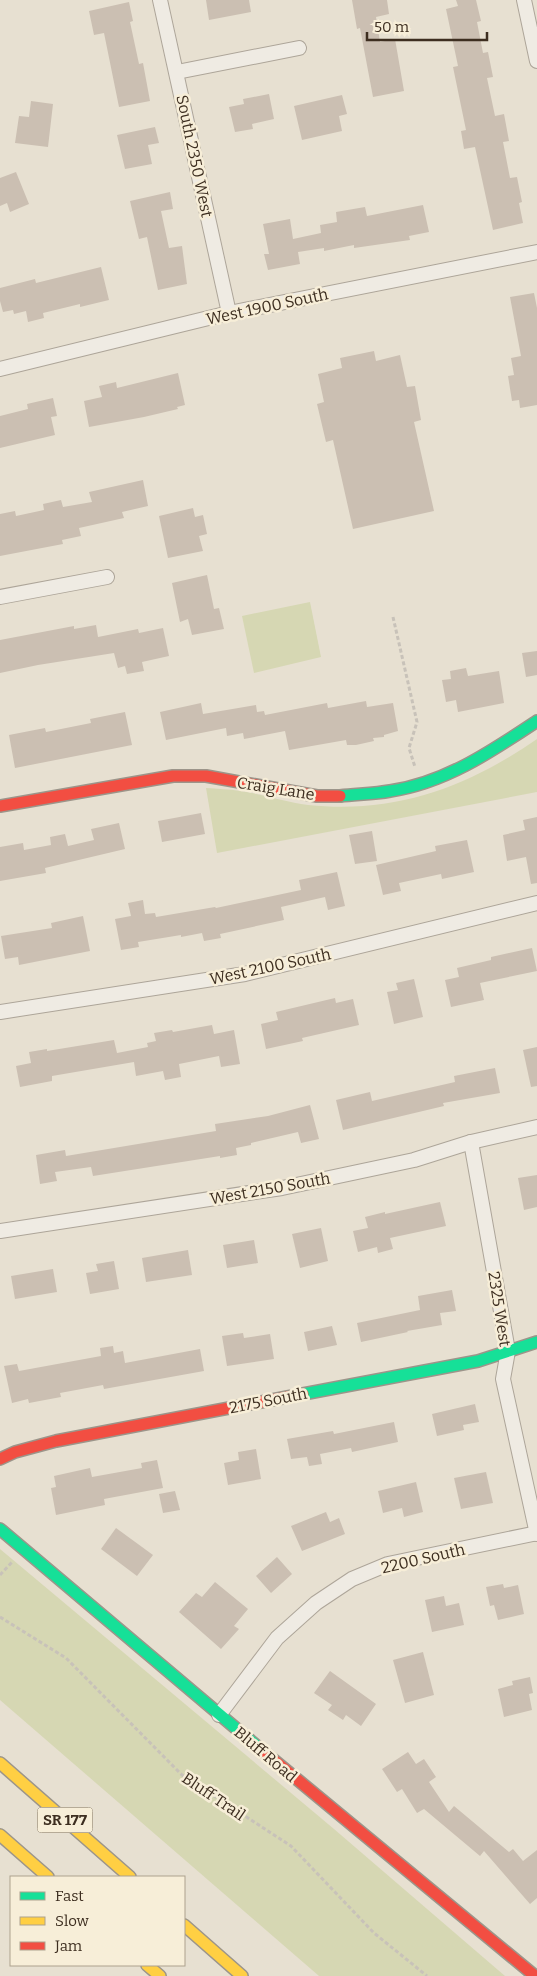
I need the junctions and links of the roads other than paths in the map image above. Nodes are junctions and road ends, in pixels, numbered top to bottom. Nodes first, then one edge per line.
1 (160, 0) edge
2 (524, 0) edge
3 (298, 48) dead end
4 (537, 61) edge
5 (176, 72) junction
6 (537, 252) edge
7 (229, 313) junction
8 (0, 369) edge
9 (107, 577) dead end
10 (0, 598) edge
11 (537, 721) edge
12 (0, 806) edge
13 (537, 903) edge
14 (0, 1012) edge
15 (537, 1127) edge
16 (472, 1142) junction
17 (0, 1231) edge
18 (537, 1342) edge
19 (508, 1351) junction
20 (0, 1460) edge
21 (0, 1529) edge
22 (537, 1534) edge
23 (219, 1715) junction
24 (0, 1763) edge
25 (0, 1835) edge
26 (47, 1876) edge
27 (129, 1876) edge
28 (185, 1925) edge
29 (148, 1966) edge
30 (160, 1976) edge
31 (242, 1976) edge
32 (535, 1976) edge

1 - 5 street, South 2350 West
2 - 4 street
3 - 5 street
5 - 7 street, South 2350 West
6 - 7 street, West 1900 South
7 - 8 street, West 1900 South
9 - 10 street
11 - 12 main road, Craig Lane
13 - 14 street, West 2100 South
15 - 16 street, West 2150 South
16 - 17 street, West 2150 South
16 - 19 street, 2325 West
18 - 19 main road, 2175 South
19 - 20 main road, 2175 South
19 - 22 street, 2325 West
21 - 23 main road, Bluff Road
22 - 23 street, 2200 South
23 - 32 main road, Bluff Road
24 - 27 main road, SR 177
25 - 26 main road
28 - 31 main road
29 - 30 main road

